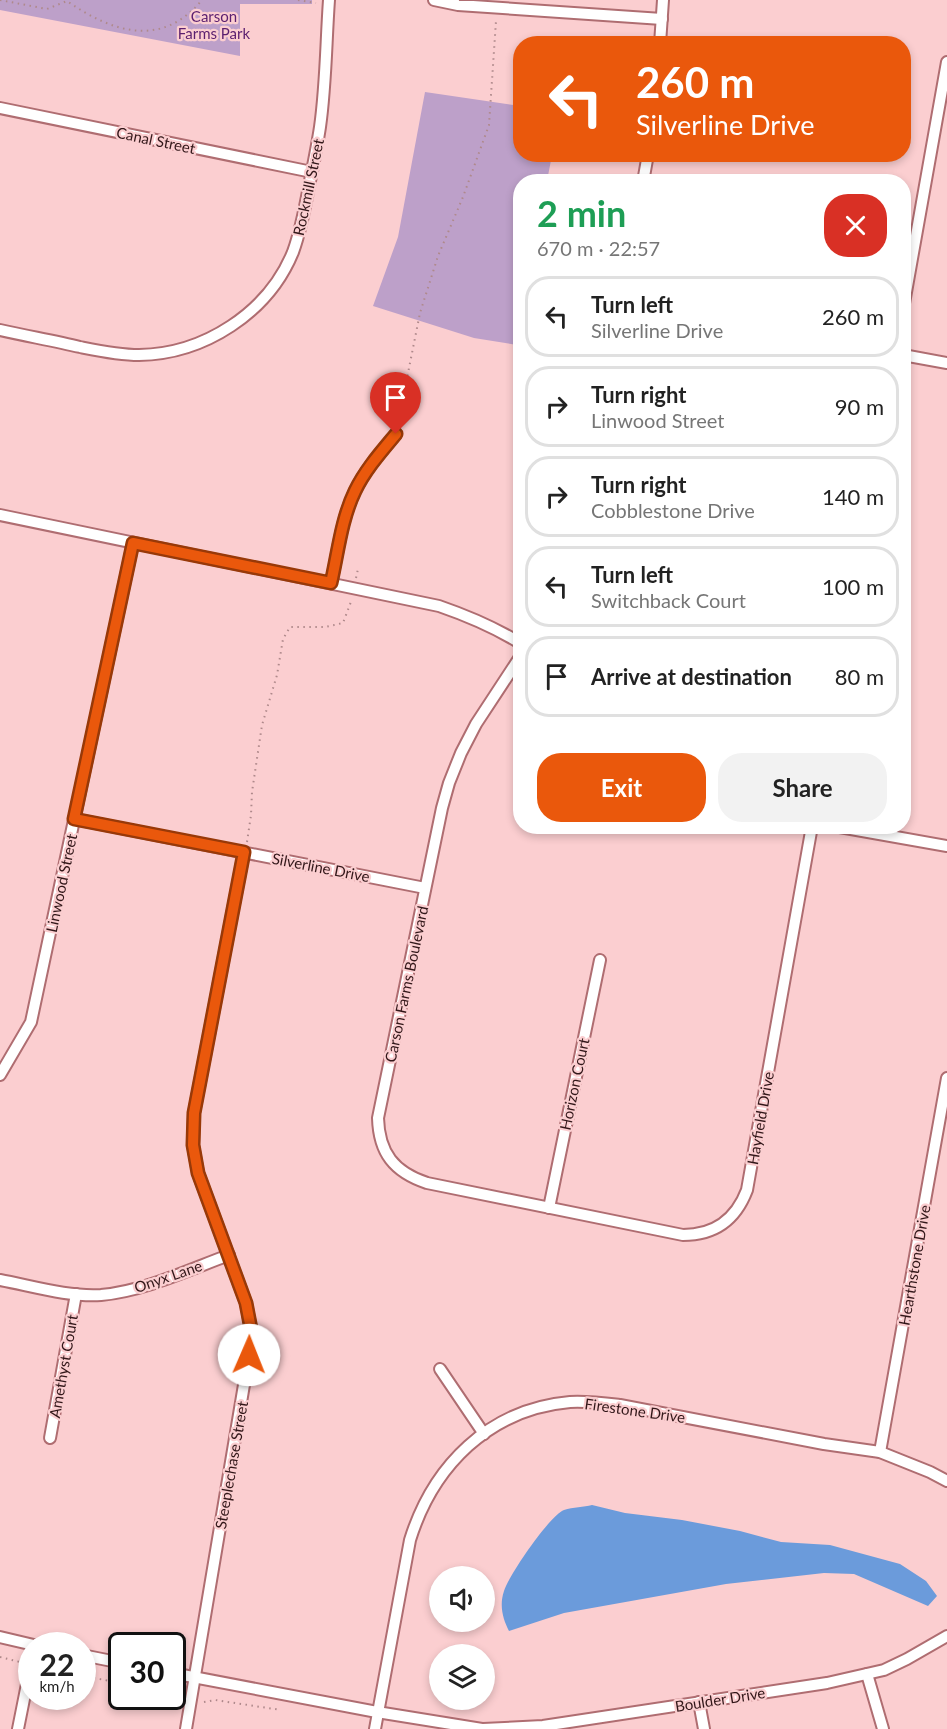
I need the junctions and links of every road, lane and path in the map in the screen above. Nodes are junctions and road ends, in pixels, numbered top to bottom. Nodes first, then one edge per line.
1 (0, 0) edge
2 (67, 0) edge
3 (202, 0) edge
4 (329, 0) edge
5 (434, 0) edge
6 (663, 0) edge
7 (497, 8) junction
8 (662, 19) junction
9 (661, 36) edge
10 (947, 62) edge
11 (0, 108) edge
12 (312, 171) junction
13 (911, 264) edge
14 (0, 330) edge
15 (911, 356) edge
16 (947, 363) edge
17 (396, 434) joint
18 (0, 515) edge
19 (133, 543) junction
20 (358, 569) dead end
21 (331, 583) junction
22 (354, 588) junction
23 (513, 639) edge
24 (513, 668) edge
25 (74, 819) junction
26 (811, 834) edge
27 (879, 834) edge
28 (947, 846) edge
29 (244, 852) junction
30 (425, 888) junction
31 (600, 960) dead end
32 (0, 1075) edge
33 (947, 1078) edge
34 (549, 1208) junction
35 (229, 1255) junction
36 (0, 1280) edge
37 (76, 1294) junction
38 (440, 1369) dead end
39 (484, 1434) junction
40 (50, 1438) dead end
41 (880, 1452) junction
42 (947, 1481) edge
43 (947, 1636) edge
44 (0, 1637) edge
45 (18, 1641) edge
46 (0, 1657) edge
47 (18, 1660) edge
48 (867, 1674) junction
49 (186, 1676) edge
50 (195, 1678) junction
51 (186, 1698) edge
52 (191, 1700) junction
53 (699, 1702) junction
54 (22, 1710) edge
55 (280, 1710) dead end
56 (378, 1712) junction
57 (526, 1728) edge
58 (18, 1729) edge
59 (186, 1729) edge
60 (375, 1729) edge
61 (482, 1729) edge
62 (704, 1729) edge
63 (884, 1729) edge

1 - 2 path
2 - 3 path
4 - 12 street, Rockmill Street
5 - 7 street
6 - 8 street
7 - 8 street
7 - 17 path
8 - 9 street
10 - 13 street
11 - 12 street, Canal Street
12 - 14 street, Rockmill Street
15 - 16 street
17 - 21 street
18 - 19 street
19 - 21 street
19 - 25 street, Linwood Street
20 - 22 path
21 - 22 street
22 - 23 street
22 - 29 path
24 - 30 street, Carson Farms Boulevard
25 - 29 street, Silverline Drive
25 - 32 street, Linwood Street
26 - 34 street, Hayfield Drive
27 - 28 street
29 - 30 street, Silverline Drive
29 - 35 street, Steeplechase Street
30 - 34 street, Carson Farms Boulevard
31 - 34 street, Horizon Court
33 - 41 street, Hearthstone Drive
35 - 37 street, Onyx Lane
35 - 50 street, Steeplechase Street
36 - 37 street, Onyx Lane
37 - 40 street, Amethyst Court
38 - 39 street
39 - 41 street, Firestone Drive
39 - 56 street, Firestone Drive
41 - 42 street, Firestone Drive
43 - 48 street, Boulder Drive
44 - 45 street
46 - 47 path
48 - 53 street, Boulder Drive
48 - 63 street
49 - 50 street, Boulder Drive
50 - 52 street, Steeplechase Street
50 - 56 street, Boulder Drive
51 - 52 path
52 - 55 path
52 - 59 street, Steeplechase Street
53 - 57 street, Boulder Drive
53 - 62 street
54 - 58 street
56 - 60 street, Firestone Drive
56 - 61 street, Boulder Drive
57 - 61 street, Boulder Drive

